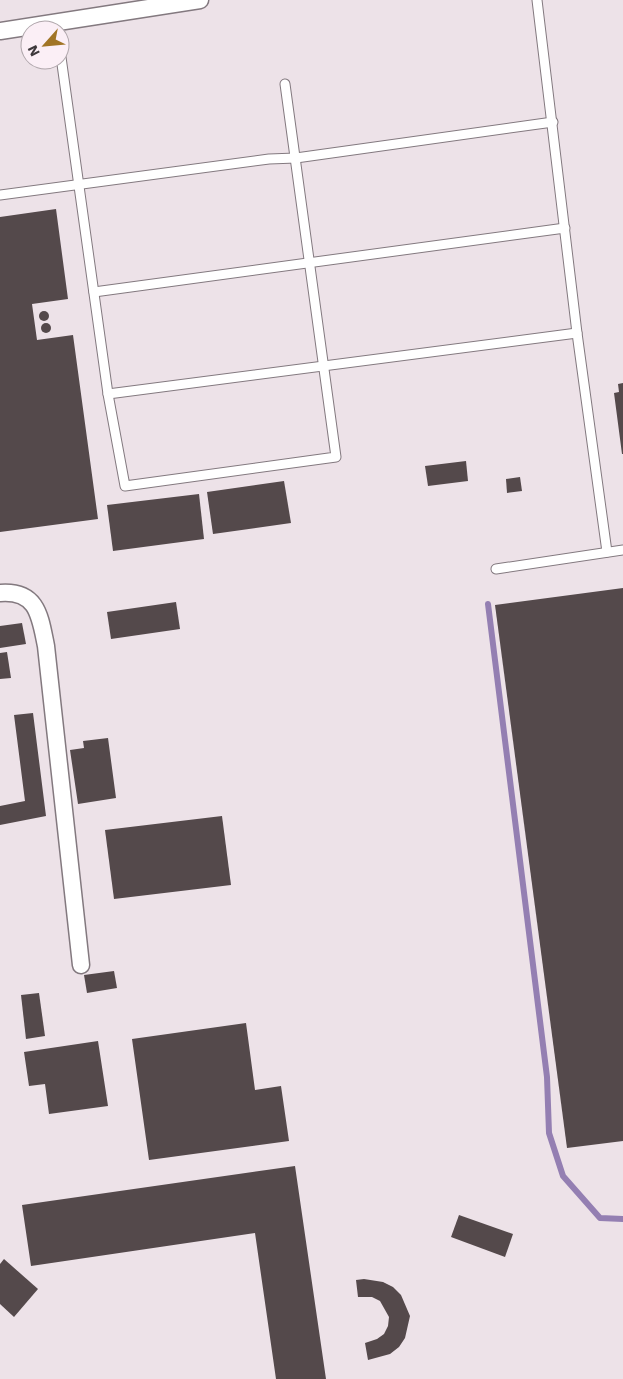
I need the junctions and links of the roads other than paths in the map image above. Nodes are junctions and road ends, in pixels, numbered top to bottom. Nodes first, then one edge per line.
1 (200, 0) edge
2 (537, 0) edge
3 (70, 24) edge
4 (20, 29) edge
5 (0, 31) edge
6 (63, 70) edge
7 (285, 84) dead end
8 (553, 122) junction
9 (296, 158) junction
10 (79, 184) junction
11 (0, 195) edge
12 (566, 228) junction
13 (311, 262) junction
14 (94, 292) junction
15 (577, 333) junction
16 (324, 366) junction
17 (108, 394) junction
18 (623, 550) edge
19 (607, 552) junction
20 (496, 569) dead end
21 (0, 593) edge
22 (80, 965) dead end

1 - 3 street
2 - 8 lane
4 - 5 street
6 - 10 lane
7 - 9 lane
8 - 9 lane
8 - 12 lane
9 - 10 lane
9 - 13 lane
10 - 11 lane
10 - 14 lane
12 - 13 lane
12 - 15 lane
13 - 14 lane
13 - 16 lane
14 - 17 lane
15 - 16 lane
15 - 19 lane
16 - 17 lane
16 - 17 lane
18 - 19 lane
19 - 20 lane
21 - 22 street

